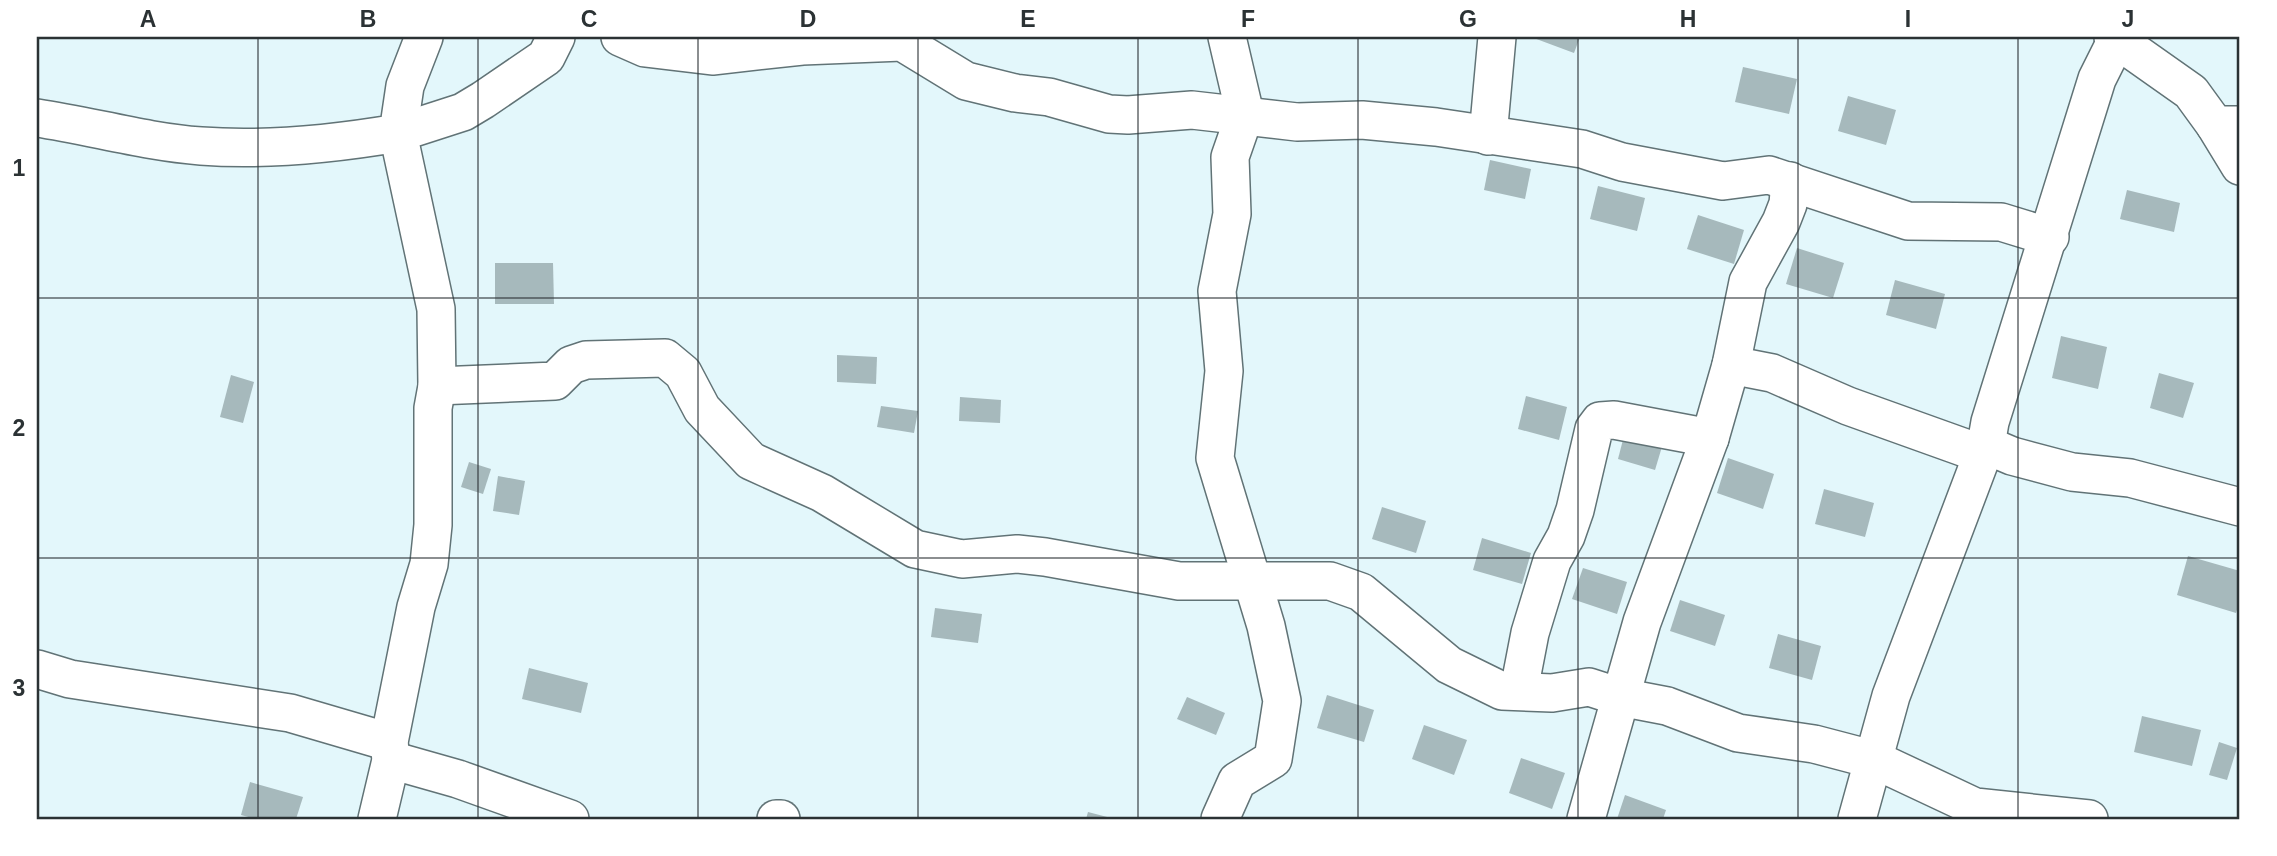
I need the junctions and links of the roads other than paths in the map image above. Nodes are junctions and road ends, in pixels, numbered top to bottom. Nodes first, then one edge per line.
1 (424, 37) edge
2 (556, 37) edge
3 (620, 37) edge
4 (1227, 37) edge
5 (1497, 37) edge
6 (2116, 38) edge
7 (808, 41) edge
8 (1245, 114) junction
9 (37, 118) edge
10 (2228, 125) edge
11 (398, 134) junction
12 (1488, 136) junction
13 (2240, 166) edge
14 (1790, 181) junction
15 (2050, 237) junction
16 (1731, 365) junction
17 (437, 386) junction
18 (1710, 438) junction
19 (1984, 449) junction
20 (2240, 507) edge
21 (1251, 582) junction
22 (37, 669) edge
23 (1519, 690) junction
24 (1620, 697) junction
25 (390, 751) junction
26 (1875, 760) junction
27 (377, 819) edge
28 (570, 819) edge
29 (1220, 819) edge
30 (1586, 819) edge
31 (1857, 819) edge
32 (2089, 819) edge

1 - 11 street
2 - 11 street
3 - 7 street
4 - 8 street
5 - 12 street
6 - 10 street
6 - 15 street
7 - 8 street
8 - 12 street
8 - 21 street
9 - 11 street
10 - 13 street
11 - 17 street
12 - 14 street
14 - 15 street
14 - 16 street
15 - 19 street
16 - 18 street
16 - 19 street
17 - 21 street
17 - 25 street
18 - 23 street
18 - 24 street
19 - 20 street
19 - 26 street
21 - 23 street
21 - 29 street
22 - 25 street
23 - 24 street
24 - 26 street
24 - 30 street
25 - 27 street
25 - 28 street
26 - 31 street
26 - 32 street

